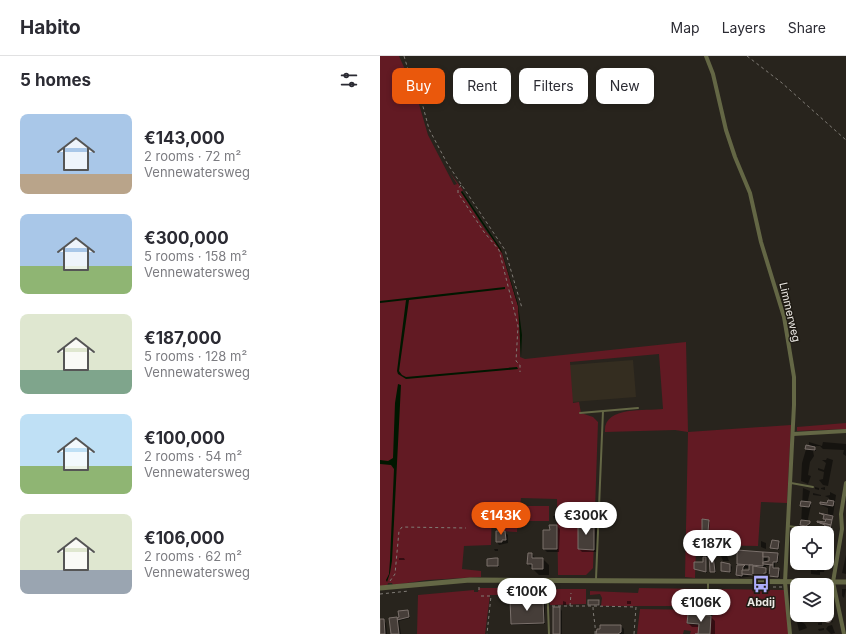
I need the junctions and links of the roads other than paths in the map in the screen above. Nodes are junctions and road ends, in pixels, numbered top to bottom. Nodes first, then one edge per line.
1 (706, 56) edge
2 (638, 408) dead end
3 (603, 411) junction
4 (580, 413) dead end
5 (846, 431) edge
6 (793, 434) junction
7 (791, 483) junction
8 (846, 483) edge
9 (813, 486) dead end
10 (788, 526) joint
11 (844, 529) edge
12 (834, 578) edge
13 (546, 579) junction
14 (596, 579) junction
15 (708, 580) junction
16 (834, 582) edge
17 (846, 582) edge
18 (785, 585) junction
19 (790, 585) edge
20 (834, 587) edge
21 (380, 588) edge
22 (708, 611) dead end
23 (549, 634) edge
24 (790, 634) edge
25 (844, 634) edge

1 - 6 street, Limmerweg
2 - 3 lane
3 - 4 lane
3 - 14 lane
5 - 6 street
6 - 7 street, Limmerweg
7 - 9 lane
7 - 10 street, Limmerweg
8 - 11 street
10 - 18 street, Limmerweg
11 - 12 street
13 - 14 street
13 - 21 street
13 - 23 lane
14 - 15 street
15 - 18 street
15 - 22 lane
16 - 17 street
18 - 19 street
18 - 24 street, Limmerweg
20 - 25 street

